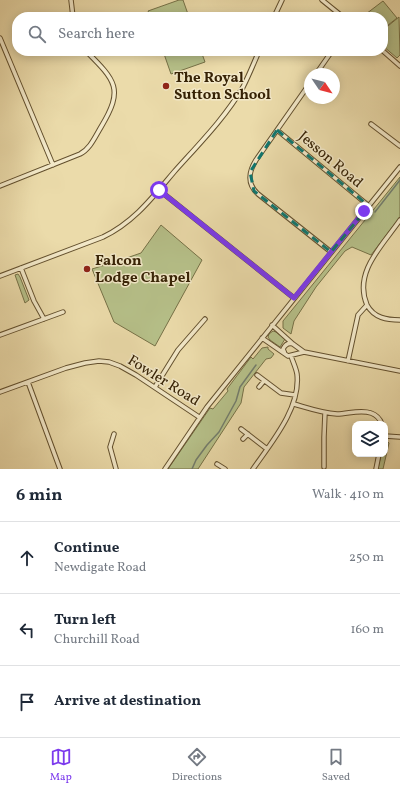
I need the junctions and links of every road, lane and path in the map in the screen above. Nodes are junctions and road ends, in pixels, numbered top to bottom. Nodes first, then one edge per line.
1 (71, 0) edge
2 (282, 0) edge
3 (322, 0) edge
4 (72, 12) edge
5 (276, 12) edge
6 (337, 12) edge
7 (0, 38) edge
8 (388, 55) edge
9 (91, 56) edge
10 (257, 56) edge
11 (329, 56) edge
12 (400, 66) edge
13 (320, 68) edge
14 (304, 92) edge
15 (371, 124) dead end
16 (277, 130) junction
17 (400, 146) edge
18 (53, 165) junction
19 (400, 167) edge
20 (0, 186) edge
21 (159, 190) junction
22 (369, 206) junction
23 (400, 220) edge
24 (396, 226) junction
25 (400, 229) edge
26 (331, 252) junction
27 (21, 268) junction
28 (0, 276) edge
29 (294, 298) junction
30 (367, 305) junction
31 (63, 312) dead end
32 (44, 319) junction
33 (205, 319) dead end
34 (400, 320) edge
35 (272, 325) junction
36 (0, 335) edge
37 (262, 338) junction
38 (294, 345) junction
39 (304, 352) junction
40 (286, 355) junction
41 (293, 356) junction
42 (348, 361) junction
43 (400, 371) edge
44 (258, 375) dead end
45 (264, 381) junction
46 (28, 382) junction
47 (155, 387) junction
48 (259, 387) dead end
49 (0, 392) edge
50 (295, 395) junction
51 (294, 404) junction
52 (325, 413) junction
53 (199, 417) junction
54 (381, 421) edge
55 (241, 429) dead end
56 (114, 434) dead end
57 (248, 434) junction
58 (388, 436) edge
59 (400, 437) edge
60 (243, 439) dead end
61 (266, 449) junction
62 (378, 457) edge
63 (217, 464) dead end
64 (324, 467) dead end
65 (60, 469) edge
66 (116, 469) edge
67 (165, 469) edge
68 (225, 469) edge
69 (253, 469) edge
70 (376, 469) edge

1 - 4 street
2 - 5 street
3 - 6 street
7 - 18 street
8 - 12 street
9 - 18 street
10 - 21 street
11 - 13 street
14 - 16 street
15 - 17 street
16 - 22 street, Jesson Road
16 - 26 street
18 - 20 street
19 - 22 street
21 - 27 street
21 - 29 street
22 - 26 street
23 - 24 street
24 - 25 street
24 - 30 street
26 - 29 street
27 - 28 street
27 - 32 street
29 - 35 street
30 - 34 street
30 - 42 street
31 - 32 street
32 - 36 street
33 - 47 street
35 - 37 street
35 - 38 street
37 - 40 street
37 - 53 street
38 - 39 street
38 - 40 street
38 - 41 street
39 - 41 street
39 - 42 street
40 - 41 street
41 - 50 street
42 - 43 street
44 - 45 street
45 - 48 street
45 - 50 street
46 - 47 street, Fowler Road
46 - 49 street, Fowler Road
46 - 65 street
47 - 53 street, Fowler Road
50 - 51 street
51 - 52 street
51 - 61 street
52 - 54 street
52 - 64 street
53 - 67 street
55 - 57 street
56 - 66 street
57 - 60 street
57 - 61 street
58 - 59 street
61 - 69 street
62 - 70 street
63 - 68 street

